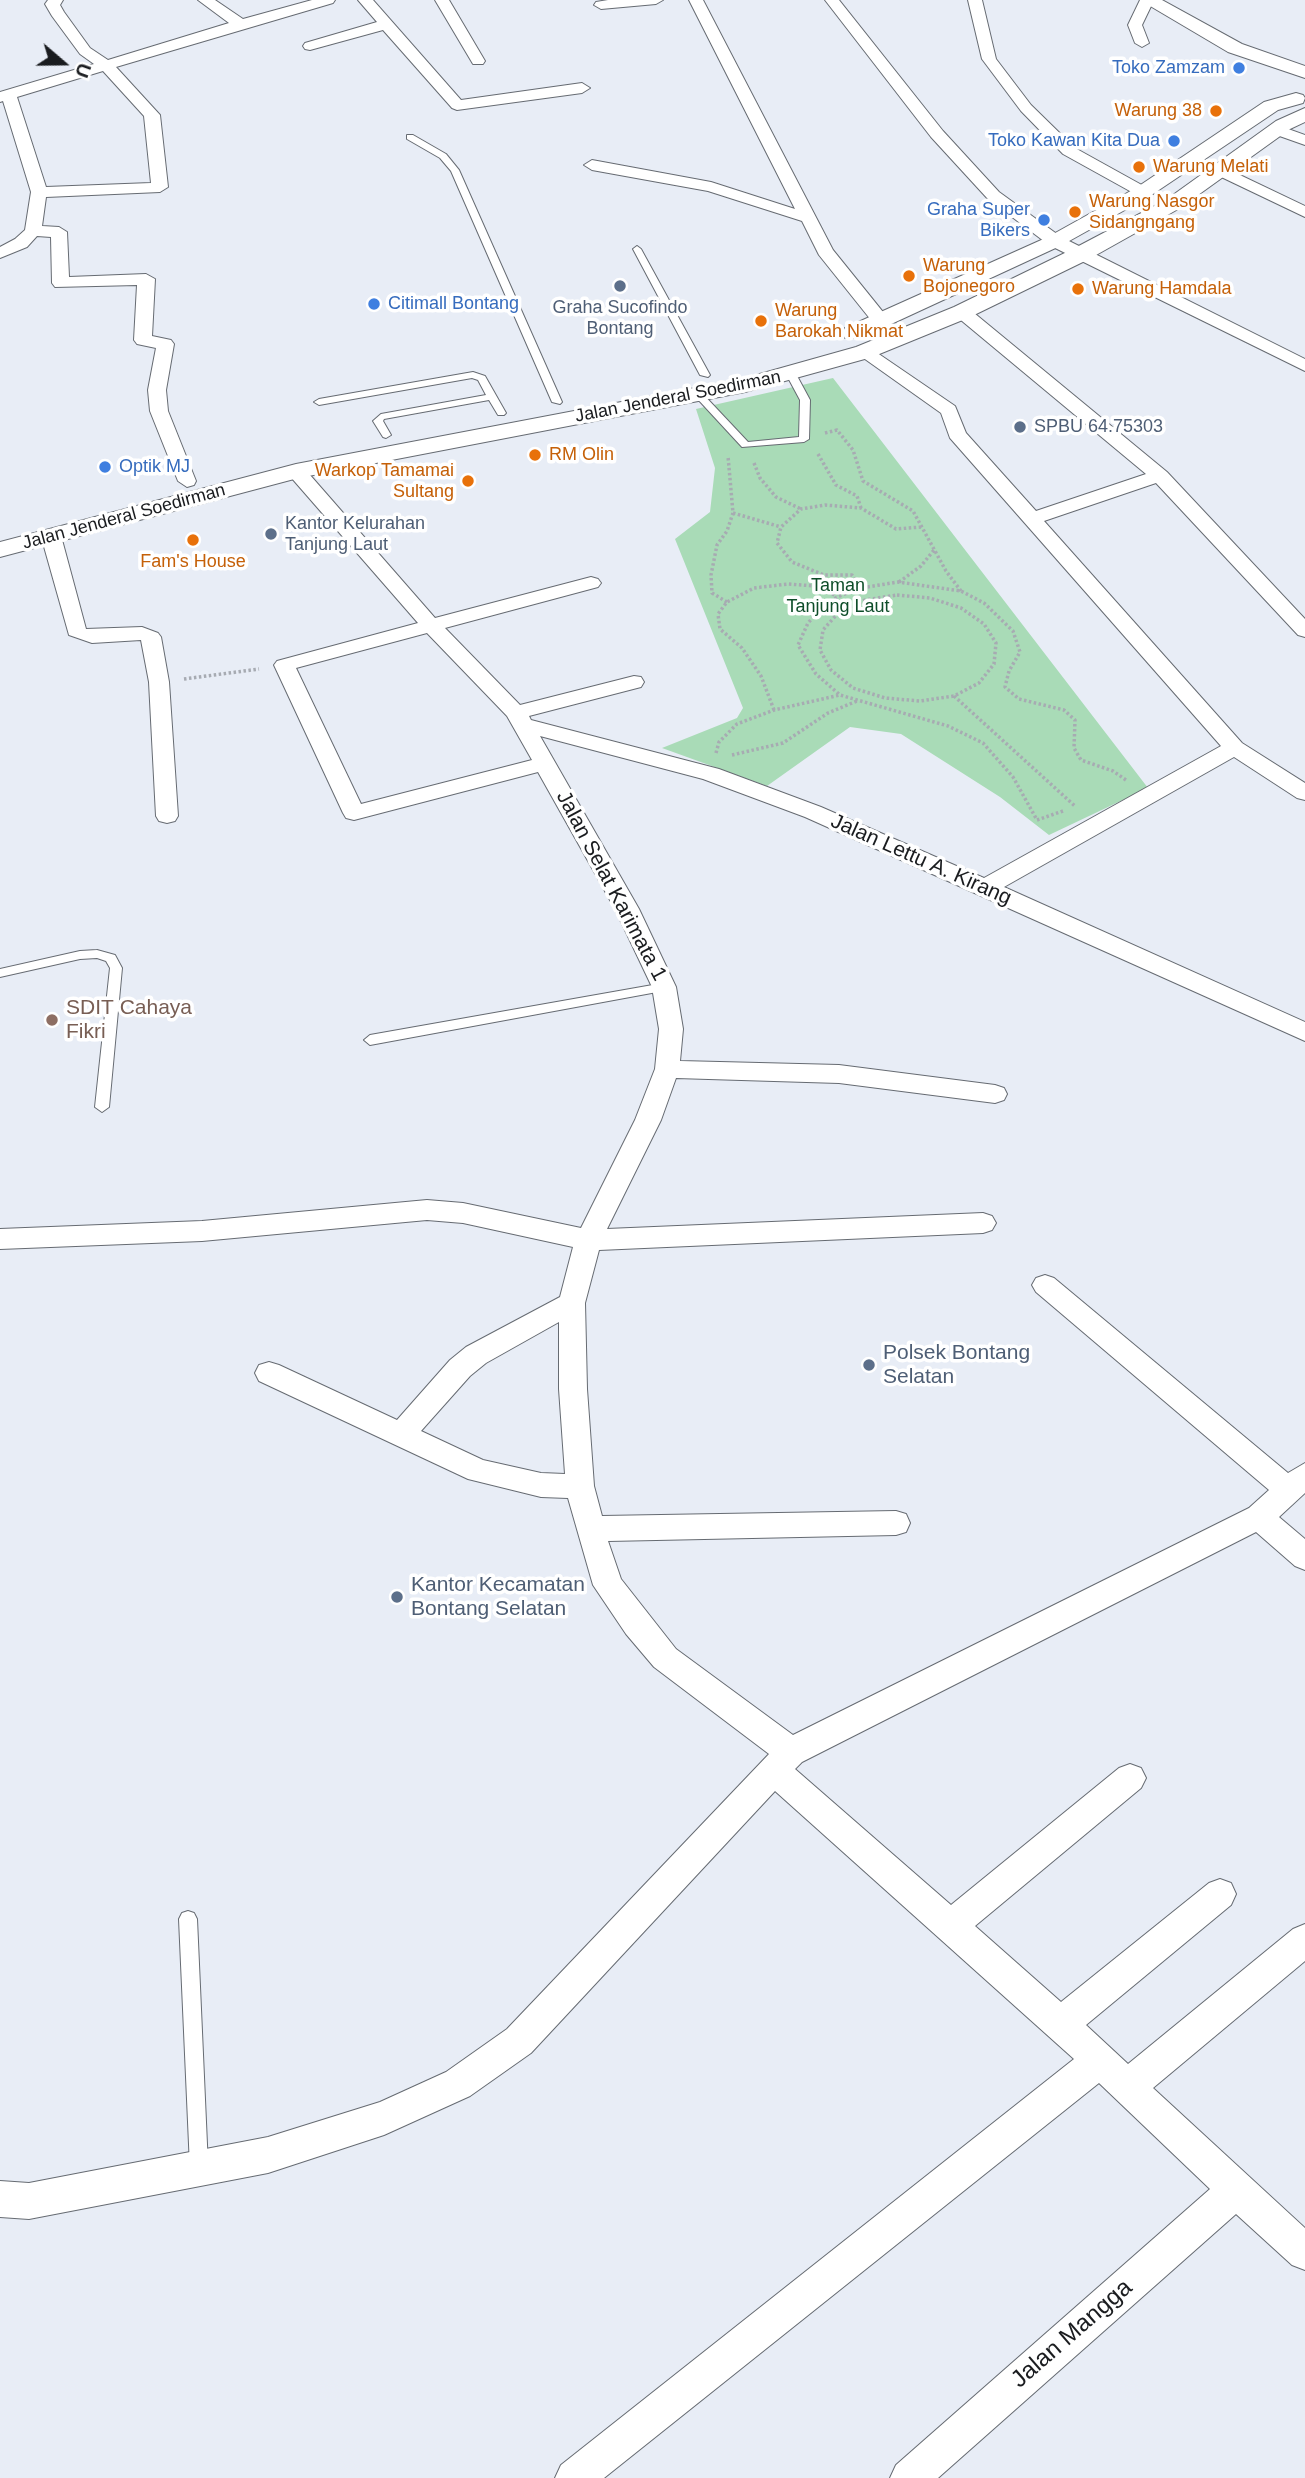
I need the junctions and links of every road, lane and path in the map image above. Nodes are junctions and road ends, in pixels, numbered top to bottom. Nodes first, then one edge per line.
1 (56, 0) edge
2 (205, 0) edge
3 (328, 0) edge
4 (365, 0) edge
5 (442, 0) edge
6 (656, 0) edge
7 (696, 0) edge
8 (832, 0) edge
9 (975, 0) edge
10 (1155, 1) edge
11 (601, 5) dead end
12 (241, 24) junction
13 (387, 24) junction
14 (1142, 43) dead end
15 (310, 46) dead end
16 (478, 61) dead end
17 (107, 66) junction
18 (1305, 72) edge
19 (582, 88) dead end
20 (5, 96) edge
21 (1305, 97) edge
22 (1305, 114) edge
23 (1277, 130) junction
24 (410, 137) dead end
25 (1305, 140) edge
26 (592, 165) dead end
27 (1221, 171) junction
28 (39, 192) junction
29 (1143, 192) junction
30 (1305, 212) edge
31 (808, 218) junction
32 (33, 231) junction
33 (1055, 241) junction
34 (637, 249) dead end
35 (0, 253) edge
36 (1081, 254) junction
37 (962, 312) junction
38 (881, 321) junction
39 (864, 352) junction
40 (1305, 366) edge
41 (791, 374) junction
42 (701, 384) junction
43 (319, 402) dead end
44 (556, 402) junction
45 (496, 405) junction
46 (804, 439) junction
47 (746, 445) junction
48 (296, 471) junction
49 (1160, 476) junction
50 (187, 481) junction
51 (861, 508) junction
52 (801, 509) junction
53 (733, 513) junction
54 (1032, 519) junction
55 (781, 527) junction
56 (921, 527) junction
57 (0, 530) edge
58 (51, 536) junction
59 (0, 550) edge
60 (934, 550) junction
61 (898, 582) junction
62 (590, 583) dead end
63 (860, 588) junction
64 (961, 591) junction
65 (837, 597) junction
66 (727, 602) junction
67 (431, 626) junction
68 (1305, 631) edge
69 (284, 665) junction
70 (159, 682) junction
71 (635, 682) dead end
72 (840, 695) junction
73 (954, 696) junction
74 (859, 701) junction
75 (774, 709) junction
76 (520, 719) junction
77 (1234, 748) junction
78 (546, 763) junction
79 (1119, 789) dead end
80 (1305, 793) edge
81 (1086, 803) dead end
82 (1074, 808) junction
83 (167, 816) dead end
84 (984, 888) junction
85 (0, 973) edge
86 (664, 987) junction
87 (1305, 1032) edge
88 (370, 1040) dead end
89 (667, 1069) junction
90 (995, 1094) dead end
91 (102, 1107) dead end
92 (983, 1223) dead end
93 (0, 1239) edge
94 (588, 1240) junction
95 (1045, 1285) dead end
96 (572, 1303) junction
97 (269, 1373) dead end
98 (400, 1436) junction
99 (1298, 1483) edge
100 (580, 1486) junction
101 (1259, 1517) junction
102 (896, 1523) dead end
103 (590, 1529) junction
104 (1305, 1558) edge
105 (783, 1762) junction
106 (1130, 1778) dead end
107 (1220, 1894) dead end
108 (188, 1919) dead end
109 (950, 1926) junction
110 (1305, 1940) edge
111 (1061, 2024) junction
112 (1099, 2061) junction
113 (1128, 2087) junction
114 (199, 2168) junction
115 (1236, 2190) junction
116 (0, 2199) edge
117 (1305, 2252) edge
118 (574, 2478) edge
119 (909, 2478) edge

1 - 17 street
2 - 12 street
3 - 12 street
4 - 13 street
5 - 16 street
6 - 11 street
7 - 31 street
8 - 33 street
9 - 29 street
10 - 14 street
10 - 18 street
12 - 17 street
13 - 15 street
13 - 19 street
17 - 20 street
17 - 28 street
20 - 28 street
21 - 29 street, Jalan Jenderal Soedirman
22 - 23 street, Jalan Jenderal Soedirman
23 - 25 street
23 - 27 street, Jalan Jenderal Soedirman
24 - 44 lane
26 - 31 street
27 - 30 street
27 - 36 street, Jalan Jenderal Soedirman
28 - 32 street
29 - 33 street, Jalan Jenderal Soedirman
31 - 38 street
32 - 35 street
32 - 50 street
33 - 36 street
33 - 38 street, Jalan Jenderal Soedirman
34 - 42 lane
36 - 37 street, Jalan Jenderal Soedirman
36 - 40 street
37 - 39 street, Jalan Jenderal Soedirman
37 - 49 street
38 - 42 street, Jalan Jenderal Soedirman
39 - 41 street, Jalan Jenderal Soedirman
39 - 54 street
41 - 42 street, Jalan Jenderal Soedirman
41 - 46 lane
42 - 44 street, Jalan Jenderal Soedirman
42 - 47 lane
42 - 48 street, Jalan Jenderal Soedirman
43 - 45 lane
44 - 45 street, Jalan Jenderal Soedirman
45 - 50 street, Jalan Jenderal Soedirman
46 - 47 lane
46 - 51 path
46 - 56 path
47 - 52 path
47 - 53 path
48 - 58 street, Jalan Jenderal Soedirman
48 - 67 street, Jalan Selat Karimata 1
49 - 54 street
49 - 68 street
50 - 57 street, Jalan Jenderal Soedirman
51 - 52 path
51 - 56 path
52 - 55 path
53 - 55 path
53 - 66 path
54 - 77 street
55 - 63 path
56 - 60 path
58 - 59 street, Jalan Jenderal Soedirman
58 - 70 street
60 - 61 path
60 - 64 path
61 - 63 path
61 - 64 path
62 - 67 street
63 - 65 path
64 - 79 path
65 - 66 path
65 - 72 path
66 - 75 path
67 - 69 street
67 - 76 street, Jalan Selat Karimata 1
69 - 70 path
69 - 78 street
70 - 83 street
71 - 76 street
72 - 74 path
72 - 75 path
73 - 73 path
73 - 82 path
74 - 75 path
74 - 82 path
76 - 78 street, Jalan Selat Karimata 1
76 - 84 street, Jalan Lettu A. Kirang
77 - 80 street
77 - 84 street
78 - 86 street, Jalan Selat Karimata 1
81 - 82 path
84 - 87 street, Jalan Lettu A. Kirang
85 - 91 lane
86 - 88 lane
86 - 89 street, Jalan Selat Karimata 1
89 - 90 street
89 - 94 street, Jalan Selat Karimata 1
92 - 94 street
93 - 94 street
94 - 96 street, Jalan Selat Karimata 1
95 - 99 street
96 - 98 street
96 - 100 street, Jalan Selat Karimata 1
97 - 98 street
98 - 100 street
99 - 101 street
100 - 103 street, Jalan Selat Karimata 1
101 - 104 street
101 - 105 street
102 - 103 street
103 - 105 street, Jalan Selat Karimata 1
105 - 109 street, Jalan Selat Karimata 1
105 - 114 street
106 - 109 street
107 - 111 street
108 - 114 lane
109 - 111 street, Jalan Selat Karimata 1
110 - 113 street
111 - 112 street, Jalan Selat Karimata 1
112 - 113 street, Jalan Selat Karimata 1
112 - 118 street
113 - 115 street, Jalan Selat Karimata 1
114 - 116 street
115 - 117 street, Jalan Selat Karimata 1
115 - 119 street, Jalan Mangga

